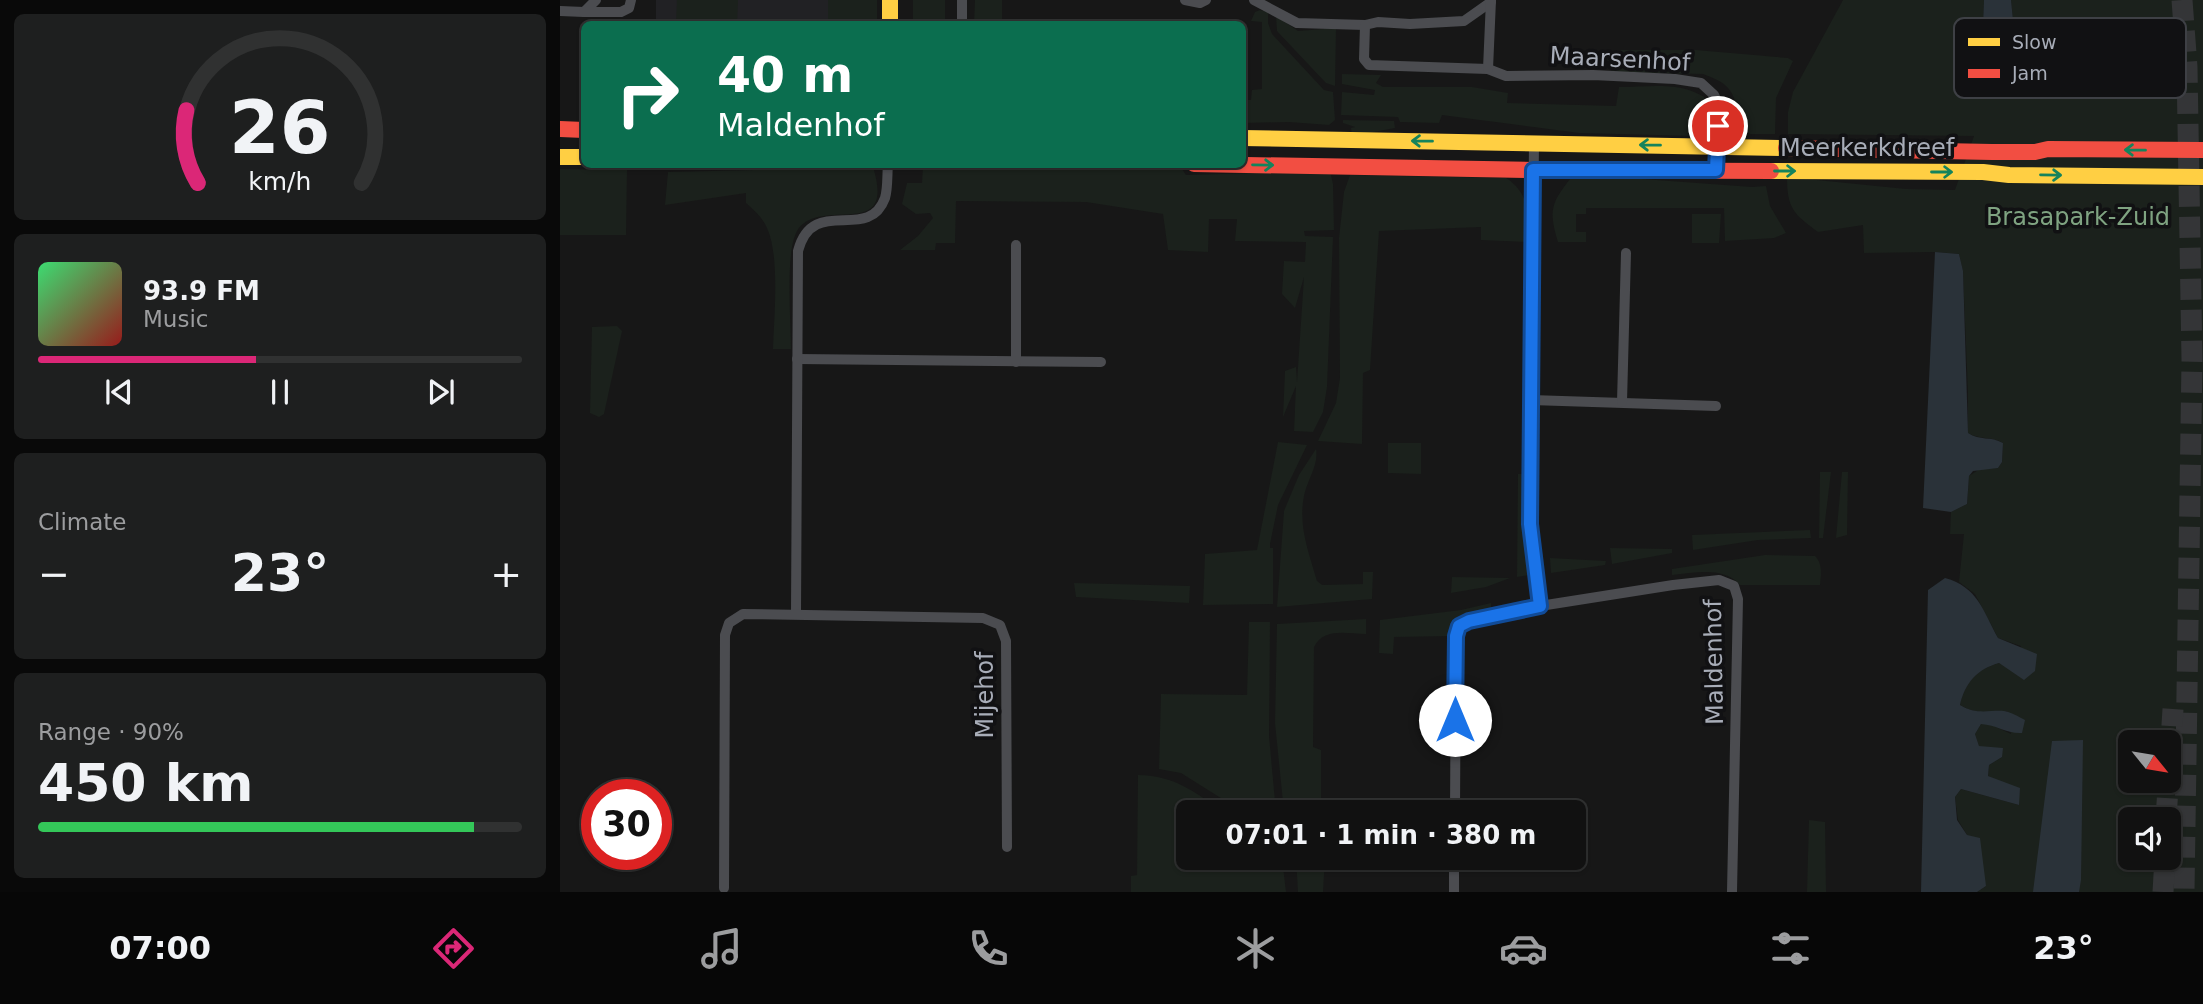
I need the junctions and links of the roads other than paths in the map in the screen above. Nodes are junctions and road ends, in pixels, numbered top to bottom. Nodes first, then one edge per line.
1 (596, 0) edge
2 (631, 0) edge
3 (890, 0) edge
4 (962, 0) edge
5 (1185, 0) edge
6 (1206, 0) edge
7 (1254, 0) edge
8 (1491, 1) edge
9 (560, 11) edge
10 (584, 12) junction
11 (890, 21) edge
12 (961, 21) edge
13 (1365, 25) junction
14 (1488, 69) junction
15 (560, 129) edge
16 (581, 130) edge
17 (1246, 138) edge
18 (1534, 143) junction
19 (1718, 146) junction
20 (2203, 150) edge
21 (560, 157) edge
22 (581, 157) edge
23 (1246, 165) edge
24 (888, 168) edge
25 (1533, 170) junction
26 (1716, 170) junction
27 (2203, 177) edge
28 (1016, 245) dead end
29 (1626, 253) dead end
30 (797, 359) junction
31 (1016, 362) junction
32 (1101, 362) dead end
33 (1531, 400) junction
34 (1622, 402) junction
35 (1716, 406) dead end
36 (1540, 606) junction
37 (796, 614) junction
38 (1455, 800) edge
39 (1007, 847) dead end
40 (1454, 870) edge
41 (724, 888) dead end
42 (1454, 892) edge
43 (1732, 892) edge

1 - 10 street
2 - 10 street
3 - 11 street
4 - 12 street
5 - 6 street
7 - 13 street
8 - 13 street
8 - 14 street
9 - 10 street
13 - 14 street, Maarsenhof
14 - 19 street, Maarsenhof
15 - 16 street
18 -> 17 street, Meerkerkdreef
19 -> 18 street, Meerkerkdreef
18 - 25 street
20 -> 19 street, Meerkerkdreef
19 - 26 street, Maarsenhof
21 - 22 street
23 -> 25 street, Meerkerkdreef
24 - 30 street
25 - 26 street, Meerkerkdreef
25 - 33 street
26 -> 27 street, Meerkerkdreef
28 - 31 street
29 - 34 street
30 - 31 street
30 - 37 street
31 - 32 street
33 - 34 street
33 - 36 street
34 - 35 street
36 - 38 street, Maldenhof
36 - 43 street, Maldenhof
37 - 39 street, Mijehof
37 - 41 street, Mijehof
40 - 42 street

